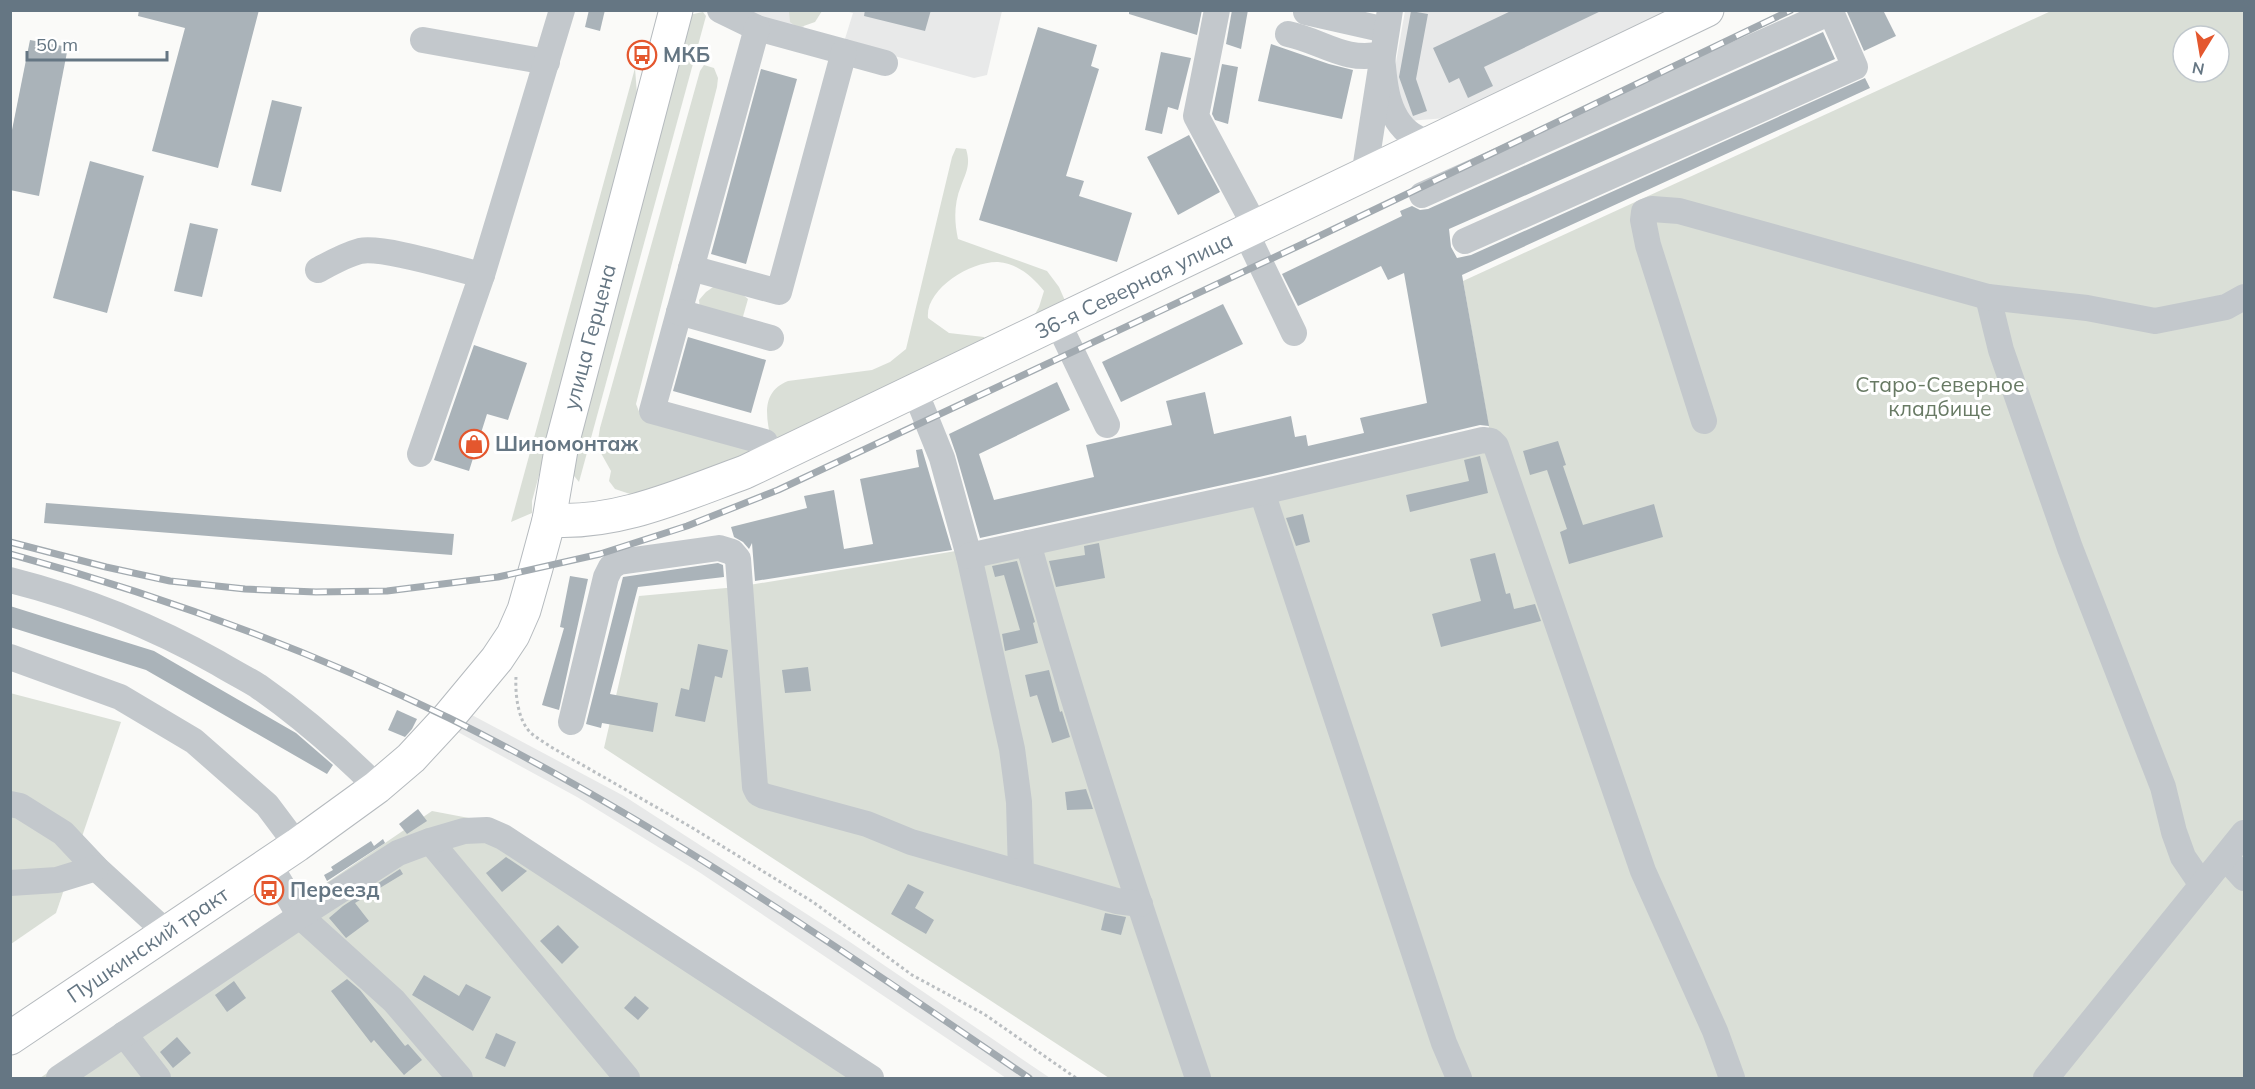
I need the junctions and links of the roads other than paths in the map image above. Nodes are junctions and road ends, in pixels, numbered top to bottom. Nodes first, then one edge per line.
1 (562, 10) edge
2 (676, 10) edge
3 (720, 10) edge
4 (1217, 10) edge
5 (1307, 10) edge
6 (1707, 10) edge
7 (1814, 14) edge
8 (757, 28) junction
9 (1386, 32) edge
10 (1288, 34) dead end
11 (423, 40) dead end
12 (844, 52) junction
13 (547, 62) junction
14 (885, 63) dead end
15 (1436, 142) junction
16 (1364, 177) junction
17 (1422, 195) dead end
18 (1251, 230) junction
19 (1466, 241) dead end
20 (691, 268) junction
21 (318, 270) dead end
22 (482, 275) junction
23 (1988, 297) junction
24 (2244, 297) edge
25 (679, 312) junction
26 (1058, 322) junction
27 (1294, 333) dead end
28 (771, 338) dead end
29 (915, 391) junction
30 (1704, 421) dead end
31 (1107, 424) dead end
32 (420, 454) dead end
33 (773, 458) junction
34 (1262, 492) junction
35 (549, 520) junction
36 (1028, 543) junction
37 (969, 556) junction
38 (10, 580) edge
39 (501, 654) joint
40 (10, 657) edge
41 (572, 722) dead end
42 (377, 787) junction
43 (10, 804) edge
44 (2244, 834) edge
45 (430, 841) junction
46 (297, 845) junction
47 (2225, 857) junction
48 (269, 864) junction
49 (96, 868) junction
50 (1021, 873) junction
51 (2244, 878) edge
52 (10, 883) edge
53 (2202, 885) junction
54 (1140, 904) junction
55 (300, 916) junction
56 (166, 932) junction
57 (124, 1034) junction
58 (10, 1038) edge
59 (59, 1078) edge
60 (158, 1078) edge
61 (460, 1078) edge
62 (627, 1078) edge
63 (871, 1078) edge
64 (1198, 1078) edge
65 (1459, 1078) edge
66 (1732, 1078) edge
67 (2046, 1078) edge

1 - 13 street
2 - 35 main road, улица Герцена
3 - 8 street
4 - 18 street
5 - 9 street
6 - 15 main road, 36-я Северная улица
7 - 17 street
7 - 19 street
8 - 12 street
8 - 20 street
9 - 10 street
9 - 15 street
9 - 16 street
11 - 13 street
12 - 14 street
12 - 20 street
13 - 22 street
15 - 16 main road, 36-я Северная улица
16 - 18 main road, 36-я Северная улица
18 - 26 main road, 36-я Северная улица
18 - 27 street
20 - 25 street
21 - 22 street
22 - 32 street
23 - 24 street
23 - 30 street
23 - 53 street
25 - 28 street
25 - 33 street
26 - 29 main road, 36-я Северная улица
26 - 31 street
29 - 33 main road, 36-я Северная улица
29 - 37 street
33 - 35 main road, 36-я Северная улица
34 - 36 street
34 - 65 street
34 - 66 street
35 - 39 main road, улица Герцена
36 - 37 street
36 - 54 street
37 - 50 street
38 - 42 street
39 - 42 main road, Пушкинский тракт
40 - 46 street
41 - 50 street
42 - 46 main road, Пушкинский тракт
43 - 49 street
44 - 47 street
45 - 55 street
45 - 62 street
45 - 63 street
46 - 48 main road, Пушкинский тракт
47 - 51 street
47 - 53 street
48 - 55 street
48 - 56 main road, Пушкинский тракт
49 - 52 street
49 - 56 street
50 - 54 street
53 - 67 street
54 - 64 street
55 - 57 street
55 - 61 street
56 - 58 main road, Пушкинский тракт
57 - 59 street
57 - 60 street

